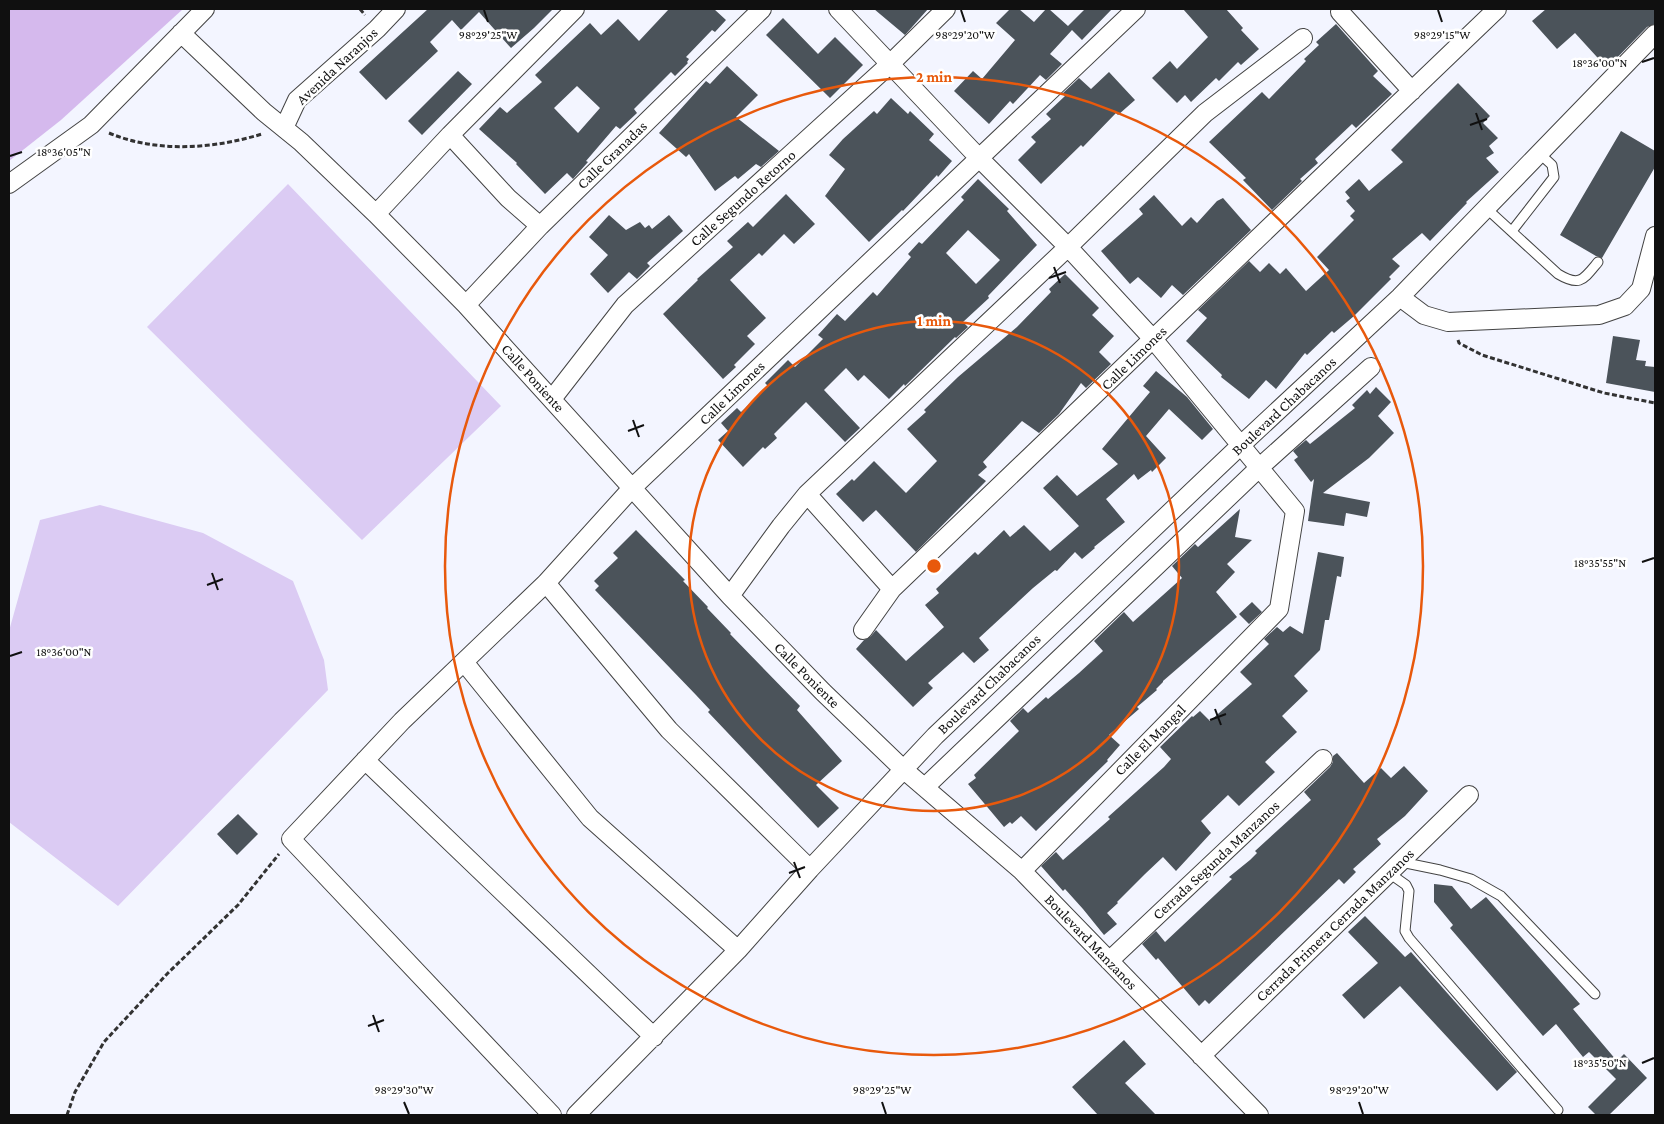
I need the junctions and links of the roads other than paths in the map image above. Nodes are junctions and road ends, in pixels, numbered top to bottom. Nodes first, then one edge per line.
1 (205, 9) edge
2 (396, 9) edge
3 (575, 9) edge
4 (762, 9) edge
5 (838, 9) edge
6 (946, 9) edge
7 (1136, 9) edge
8 (1497, 9) edge
9 (1340, 12) dead end
10 (181, 33) junction
11 (1655, 34) edge
12 (1303, 38) dead end
13 (890, 64) junction
14 (1412, 91) junction
15 (284, 128) junction
16 (450, 135) junction
17 (1539, 152) junction
18 (979, 158) junction
19 (9, 184) edge
20 (1486, 208) junction
21 (376, 214) junction
22 (540, 226) junction
23 (1512, 231) junction
24 (1655, 236) edge
25 (1068, 247) junction
26 (1598, 262) dead end
27 (1400, 297) junction
28 (466, 305) junction
29 (1153, 339) junction
30 (1371, 366) dead end
31 (552, 398) junction
32 (1241, 445) junction
33 (1260, 467) junction
34 (632, 488) junction
35 (807, 494) junction
36 (546, 582) junction
37 (892, 589) junction
38 (730, 596) junction
39 (863, 630) dead end
40 (464, 662) junction
41 (1323, 759) dead end
42 (365, 760) junction
43 (914, 778) junction
44 (1469, 795) dead end
45 (1395, 867) junction
46 (810, 869) junction
47 (1022, 871) junction
48 (738, 950) junction
49 (1109, 961) junction
50 (1595, 994) dead end
51 (654, 1037) junction
52 (1201, 1056) junction
53 (1558, 1110) dead end
54 (552, 1115) edge
55 (576, 1115) edge
56 (1259, 1115) edge

1 - 10 street
2 - 15 street, Avenida Naranjos
3 - 16 street
4 - 22 street, Calle Granadas
5 - 13 street
6 - 13 street, Calle Segundo Retorno
7 - 18 street, Calle Limones
8 - 14 street
9 - 14 street
10 - 15 street, Calle Poniente
10 - 19 street
11 - 17 street, Boulevard Chabacanos
12 - 25 street
13 - 18 street
13 - 31 street, Calle Segundo Retorno
14 - 29 street, Calle Limones
15 - 21 street, Calle Poniente
16 - 21 street
16 - 22 street
17 - 20 street, Boulevard Chabacanos
17 - 23 lane
18 - 25 street
18 - 34 street, Calle Limones
20 - 23 lane
20 - 27 street, Boulevard Chabacanos
21 - 28 street, Calle Poniente
22 - 28 street, Calle Granadas
23 - 26 lane
24 - 27 street
25 - 29 street
25 - 35 street
27 - 32 street, Boulevard Chabacanos
28 - 31 street, Calle Poniente
29 - 32 street
29 - 37 street, Calle Limones
30 - 33 street, Boulevard Chabacanos
31 - 34 street, Calle Poniente
32 - 33 street
32 - 43 street, Boulevard Chabacanos
33 - 43 street, Boulevard Chabacanos
33 - 47 street, Calle El Mangal
34 - 36 street, Calle Limones
34 - 38 street, Calle Poniente
35 - 37 street
35 - 38 street
36 - 40 street, Calle Limones
36 - 46 street
37 - 39 street, Calle Limones
38 - 43 street, Calle Poniente
40 - 42 street, Calle Limones
40 - 48 street
41 - 49 street, Cerrada Segunda Manzanos
42 - 51 street
42 - 54 street, Calle Limones
43 - 46 street
43 - 47 street, Boulevard Manzanos
44 - 45 street, Cerrada Primera Cerrada Manzanos
45 - 50 lane
45 - 52 street, Cerrada Primera Cerrada Manzanos
45 - 53 lane
46 - 48 street
47 - 49 street, Boulevard Manzanos
48 - 51 street
49 - 52 street, Boulevard Manzanos
51 - 55 street
52 - 56 street, Boulevard Manzanos

